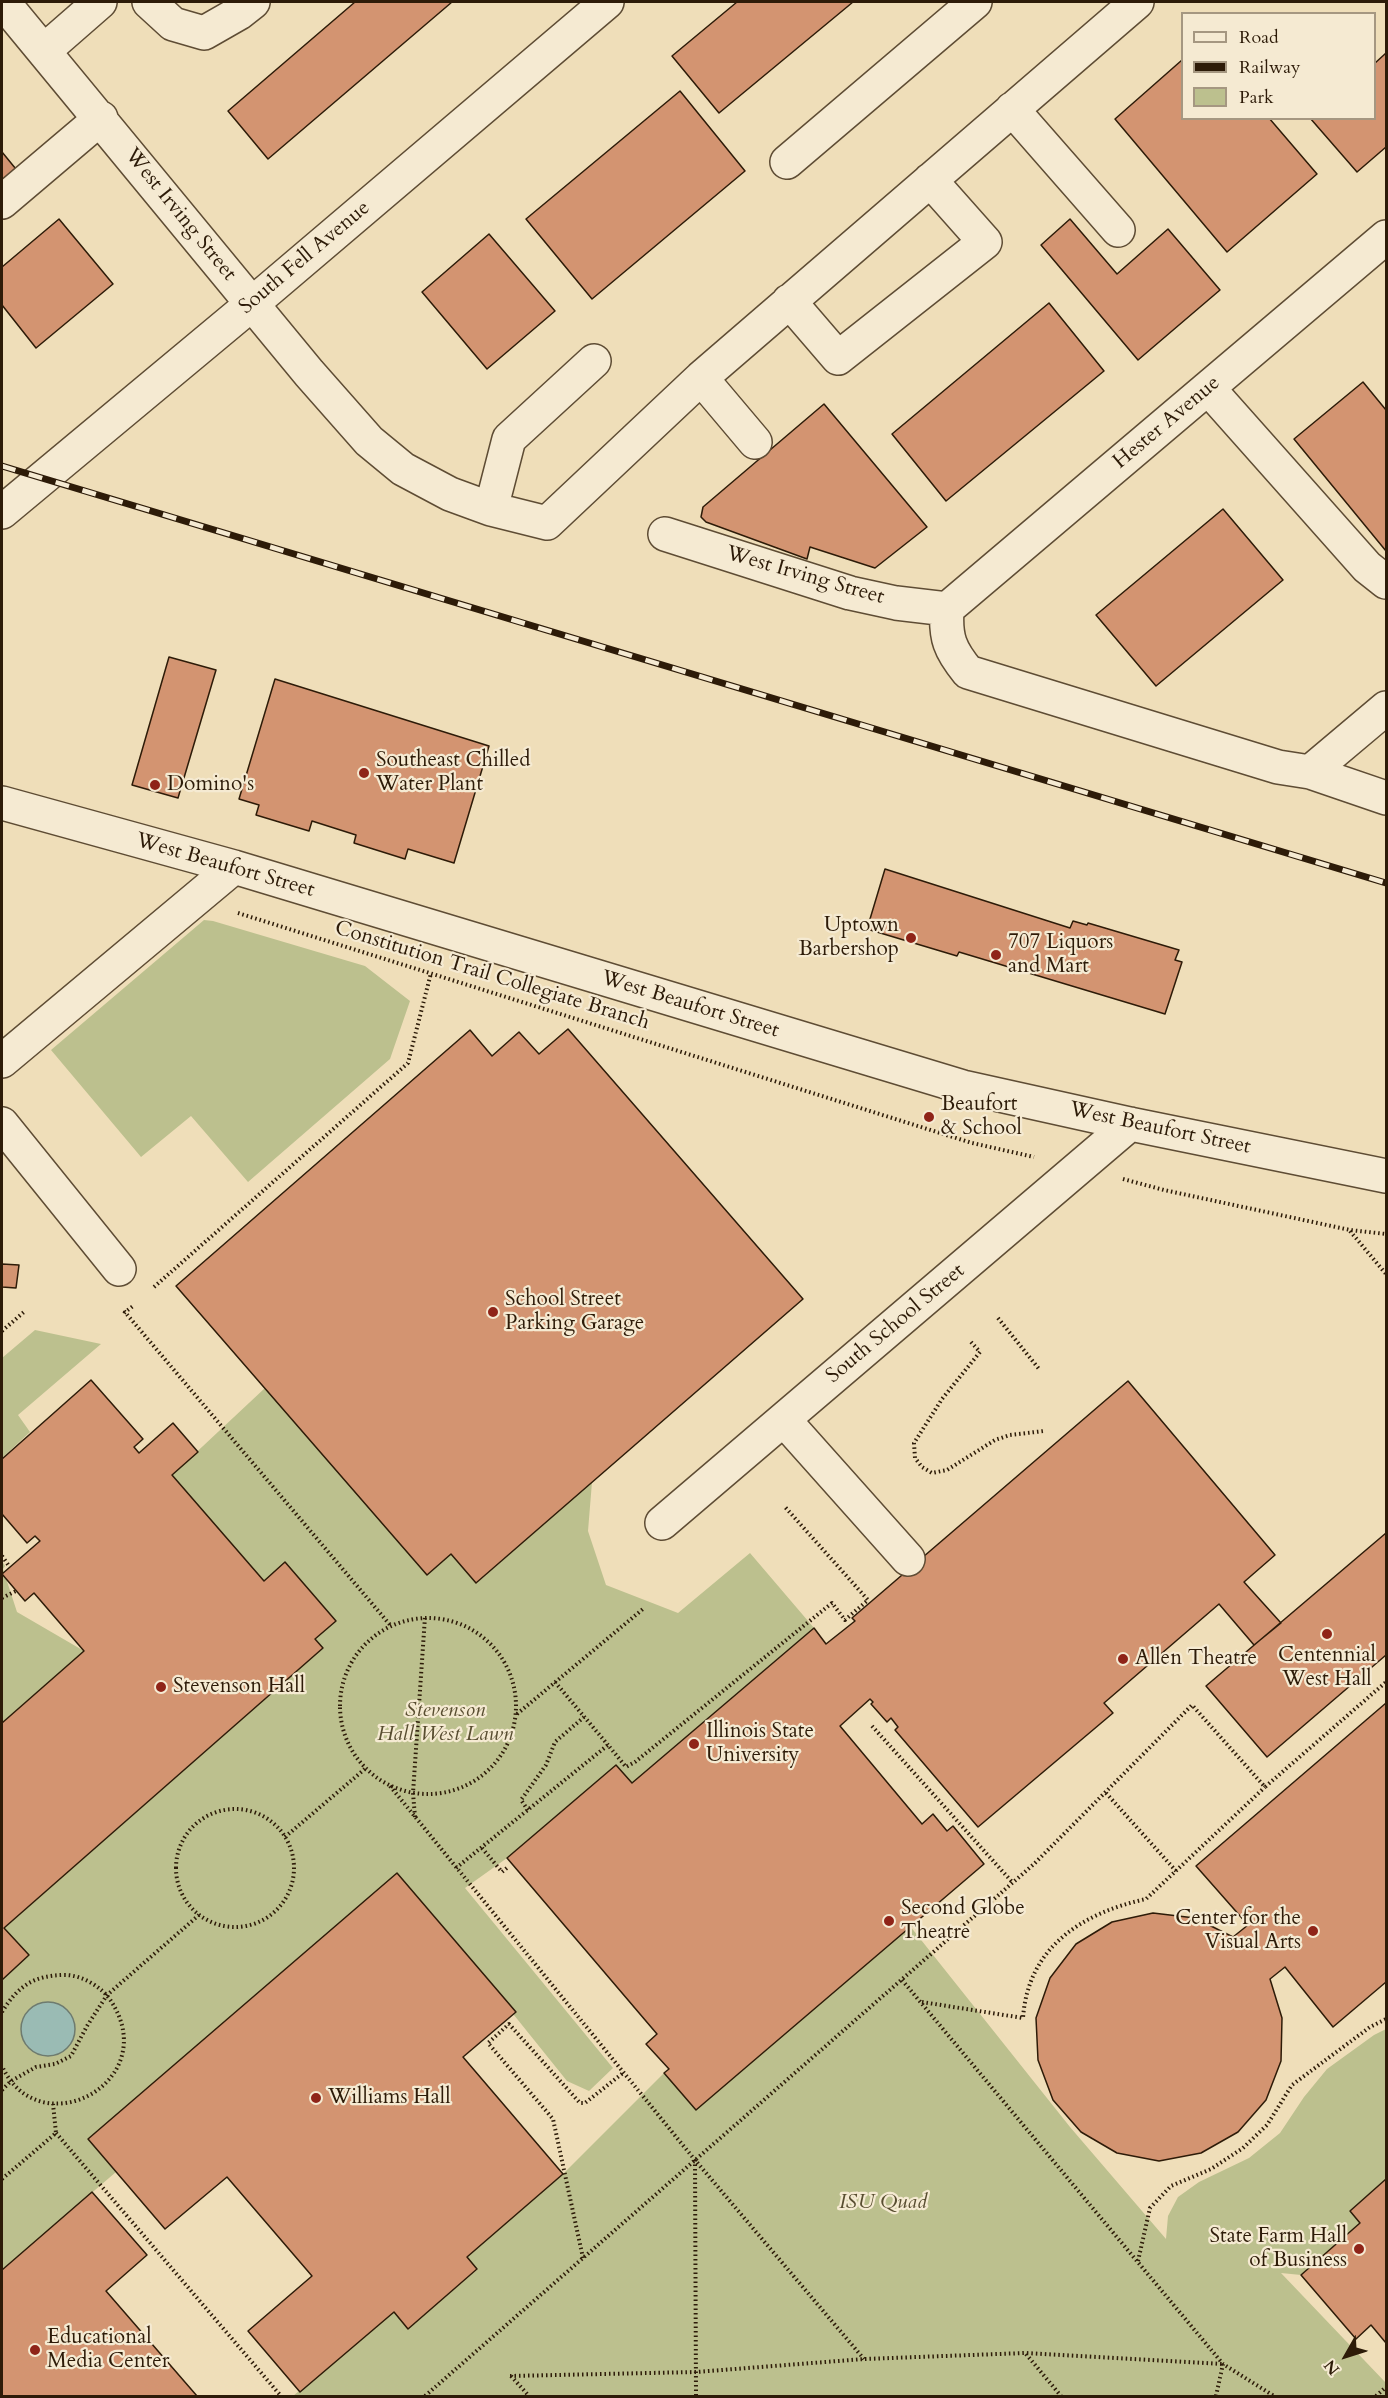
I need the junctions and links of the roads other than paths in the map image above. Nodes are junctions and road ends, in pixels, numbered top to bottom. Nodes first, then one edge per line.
1 (3, 2) edge
2 (100, 2) edge
3 (149, 2) edge
4 (252, 2) edge
5 (607, 2) edge
6 (975, 2) edge
7 (1137, 2) edge
8 (45, 50) junction
9 (1012, 109) junction
10 (101, 118) junction
11 (787, 162) dead end
12 (930, 180) junction
13 (2, 202) edge
14 (1118, 230) dead end
15 (1386, 237) edge
16 (789, 302) junction
17 (253, 303) junction
18 (594, 361) dead end
19 (701, 378) junction
20 (1208, 387) junction
21 (755, 442) dead end
22 (491, 509) junction
23 (2, 512) edge
24 (665, 534) dead end
25 (1386, 582) edge
26 (947, 609) junction
27 (1386, 708) edge
28 (1310, 772) junction
29 (1386, 798) edge
30 (2, 803) edge
31 (234, 867) junction
32 (2, 1061) edge
33 (2, 1124) edge
34 (1130, 1124) junction
35 (1386, 1176) edge
36 (119, 1269) dead end
37 (784, 1420) junction
38 (662, 1523) dead end
39 (908, 1559) dead end

1 - 8 street, West Irving Street
2 - 8 street
3 - 4 street
5 - 17 street, South Fell Avenue
6 - 11 street
7 - 9 street
8 - 10 street, West Irving Street
9 - 12 street
9 - 14 street
10 - 13 street
10 - 17 street, West Irving Street
12 - 16 street
12 - 16 street
15 - 20 street, Hester Avenue
16 - 19 street
17 - 22 street, West Irving Street
17 - 23 street, South Fell Avenue
18 - 22 street
19 - 21 street
19 - 22 street, West Irving Street
20 - 25 street
20 - 26 street, Hester Avenue
24 - 26 street, West Irving Street
26 - 28 street
27 - 28 street
28 - 29 street
30 - 31 street, West Beaufort Street
31 - 32 street
31 - 34 street, West Beaufort Street
33 - 36 street
34 - 35 street, West Beaufort Street
34 - 37 street, South School Street
37 - 38 street, South School Street
37 - 39 street

